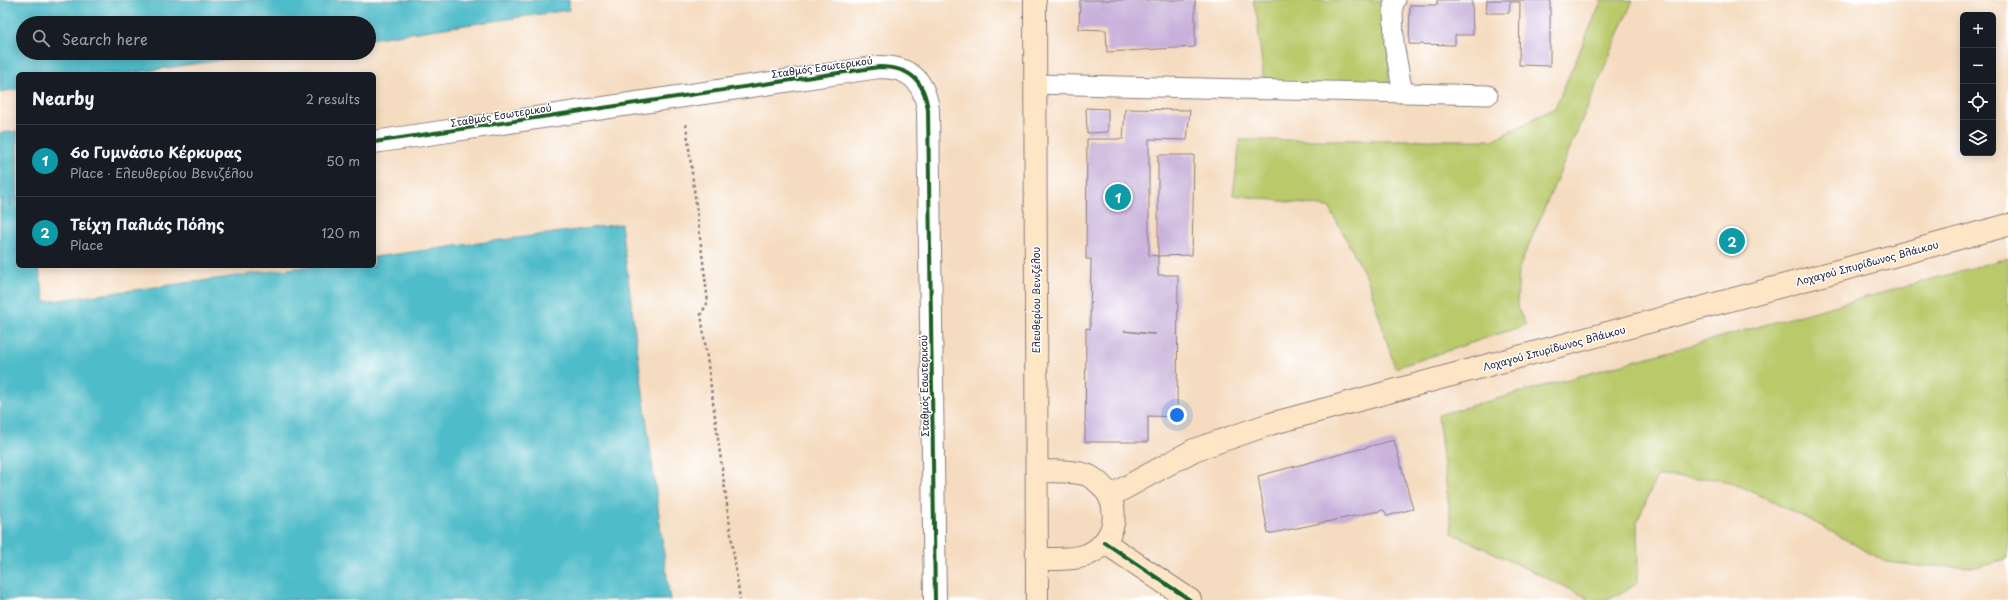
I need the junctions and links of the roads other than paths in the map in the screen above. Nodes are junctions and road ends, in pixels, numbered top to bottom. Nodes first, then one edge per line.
1 (1035, 0) edge
2 (1396, 0) edge
3 (1035, 84) junction
4 (1403, 93) junction
5 (1488, 95) dead end
6 (376, 142) edge
7 (2008, 225) edge
8 (1037, 471) junction
9 (1110, 496) junction
10 (1104, 542) junction
11 (1037, 559) junction
12 (935, 600) edge
13 (1037, 600) edge
14 (1190, 600) edge

1 - 3 main road, Ελευθερίου Βενιζέλου
2 - 4 lane
3 - 4 lane
3 - 8 main road, Ελευθερίου Βενιζέλου
4 - 5 lane
6 - 12 street, Σταθμός Εσωτερικού
7 - 9 main road, Λοχαγού Σπυρίδωνος Βλάικου
8 - 9 main road
8 - 11 main road, Ελευθερίου Βενιζέλου
9 - 10 main road
10 - 11 main road
10 - 14 main road
11 - 13 main road, Ελευθερίου Βενιζέλου

